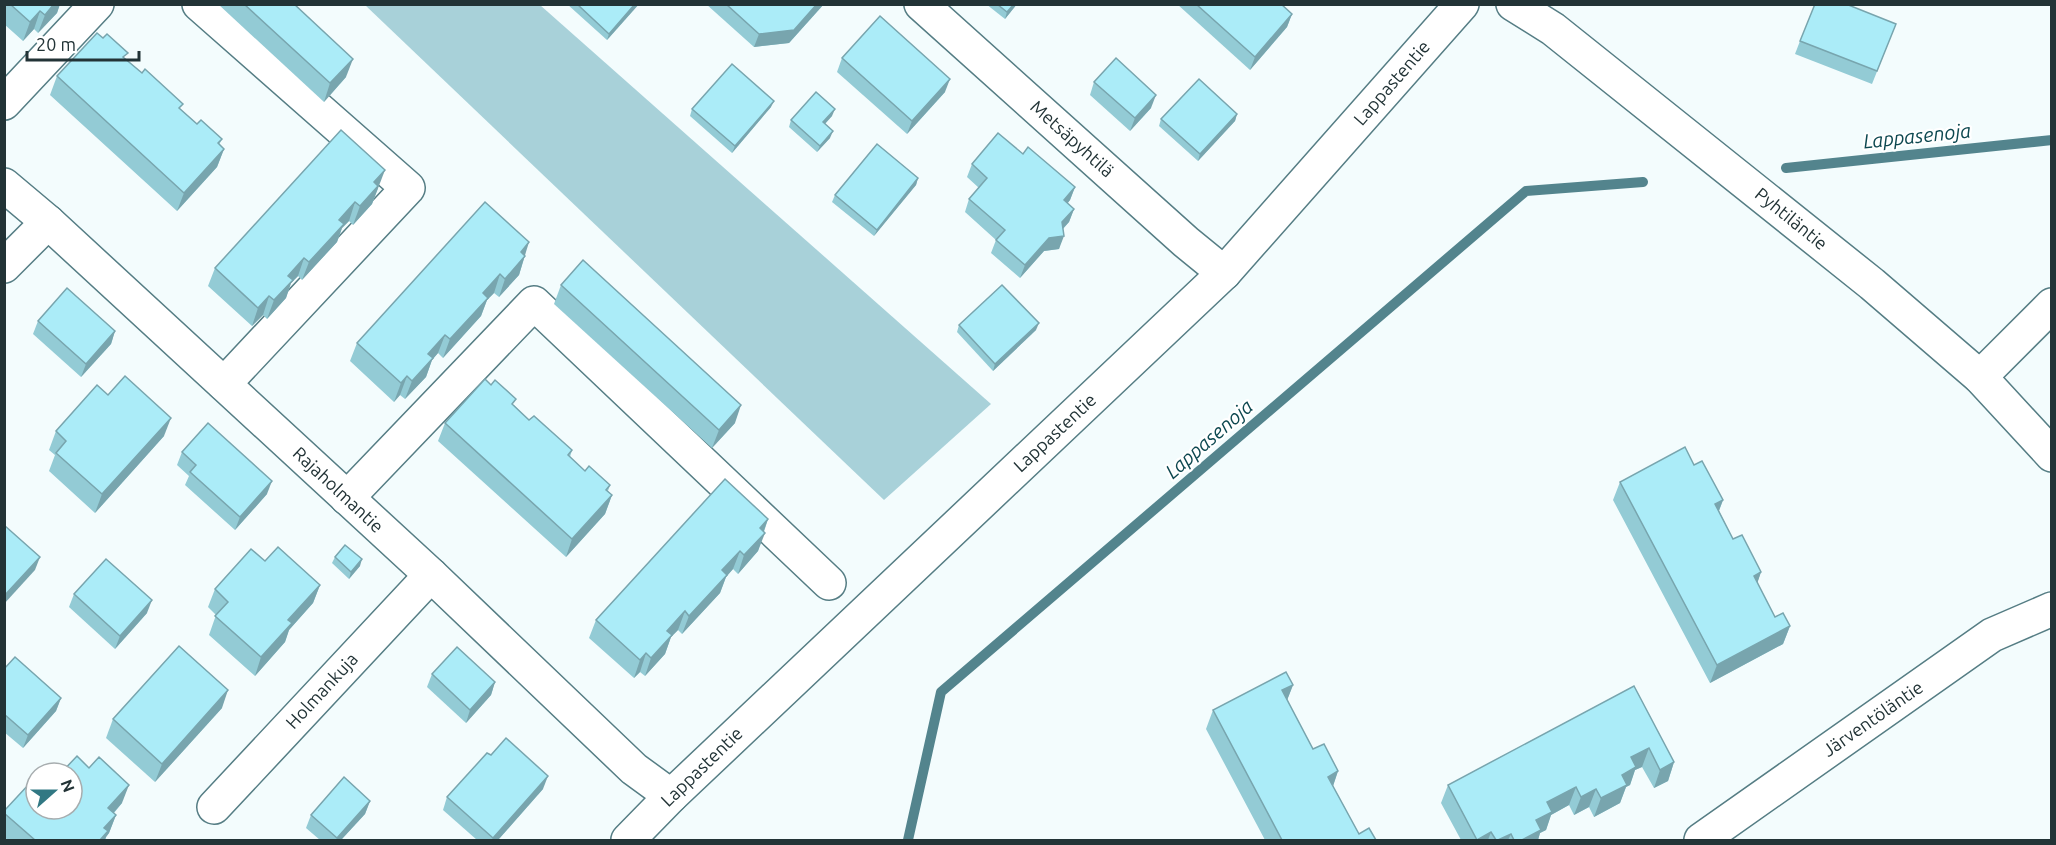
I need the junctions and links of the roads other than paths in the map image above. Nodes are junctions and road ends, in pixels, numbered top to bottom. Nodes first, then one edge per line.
1 (97, 4) edge
2 (199, 4) edge
3 (921, 4) edge
4 (1462, 4) edge
5 (1513, 4) edge
6 (4, 103) edge
7 (4, 185) edge
8 (48, 222) junction
9 (4, 267) edge
10 (1224, 273) junction
11 (2052, 305) edge
12 (1980, 377) junction
13 (225, 384) junction
14 (2052, 455) edge
15 (347, 498) junction
16 (431, 575) junction
17 (829, 583) dead end
18 (2052, 609) edge
19 (671, 796) junction
20 (214, 807) dead end
21 (628, 840) edge
22 (1701, 840) edge

1 - 6 street
2 - 13 street
3 - 10 street, Metsäpyhtilä
4 - 10 street, Lappastentie
5 - 12 street, Pyhtiläntie
7 - 8 street, Rajaholmantie
8 - 9 street
8 - 13 street, Rajaholmantie
10 - 19 street, Lappastentie
11 - 12 street
12 - 14 street, Pyhtiläntie
13 - 15 street, Rajaholmantie
15 - 16 street, Rajaholmantie
15 - 17 street
16 - 19 street, Rajaholmantie
16 - 20 street, Holmankuja
18 - 22 street, Järventöläntie
19 - 21 street, Lappastentie

